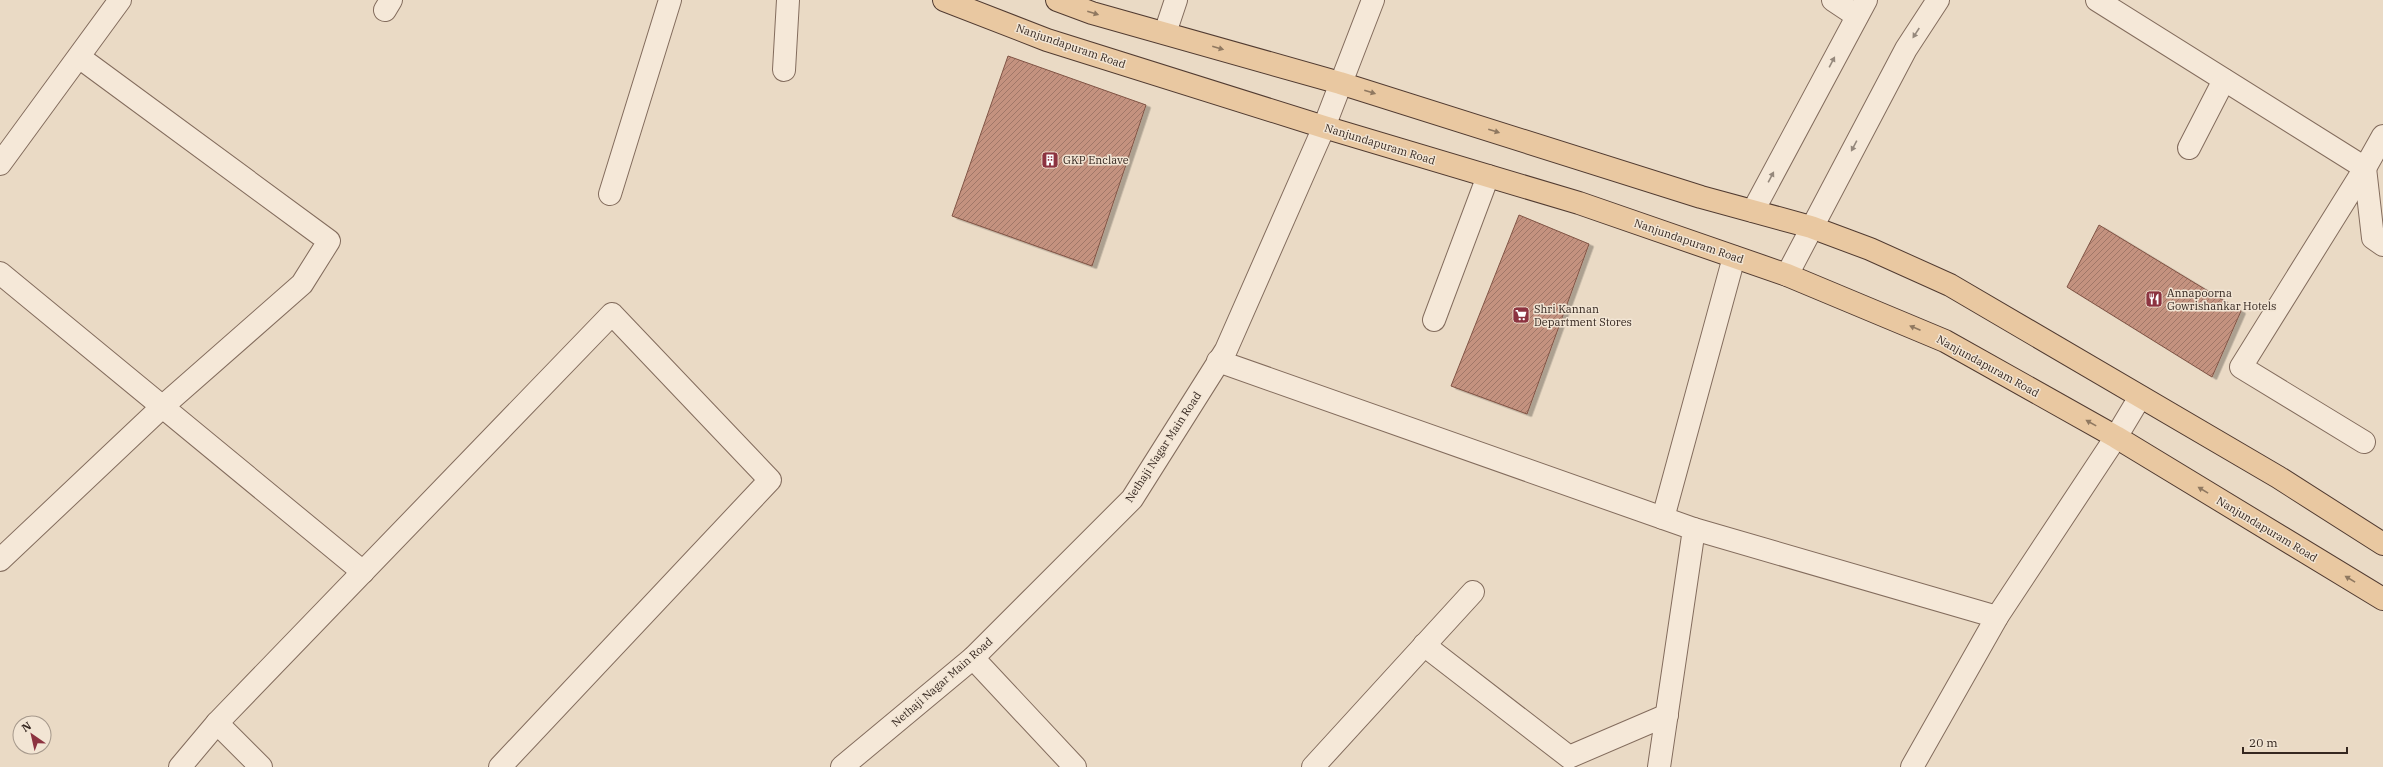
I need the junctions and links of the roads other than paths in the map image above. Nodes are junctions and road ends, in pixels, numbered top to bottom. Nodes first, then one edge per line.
1 (120, 0) edge
2 (670, 0) edge
3 (788, 0) edge
4 (944, 0) edge
5 (1057, 0) edge
6 (1176, 0) edge
7 (1372, 0) edge
8 (1833, 0) edge
9 (1938, 0) edge
10 (2097, 0) edge
11 (1862, 8) edge
12 (1165, 33) junction
13 (79, 57) junction
14 (784, 70) dead end
15 (2224, 80) junction
16 (1340, 83) junction
17 (1324, 127) junction
18 (2383, 136) edge
19 (2189, 148) dead end
20 (0, 164) edge
21 (2364, 168) junction
22 (1488, 176) junction
23 (610, 194) dead end
24 (1753, 211) junction
25 (1811, 227) junction
26 (2383, 245) edge
27 (1734, 257) junction
28 (0, 273) edge
29 (1787, 275) junction
30 (1434, 320) dead end
31 (1218, 361) junction
32 (2140, 397) junction
33 (162, 407) junction
34 (2116, 437) junction
35 (2364, 442) dead end
36 (1663, 518) junction
37 (1694, 528) junction
38 (2383, 544) edge
39 (0, 560) edge
40 (363, 572) junction
41 (1473, 592) dead end
42 (2383, 599) edge
43 (1997, 617) junction
44 (1424, 645) junction
45 (973, 658) junction
46 (1667, 715) junction
47 (217, 723) junction
48 (180, 767) edge
49 (262, 767) edge
50 (500, 767) edge
51 (842, 767) edge
52 (1075, 767) edge
53 (1312, 767) edge
54 (1659, 767) edge
55 (1912, 767) edge

1 - 13 street
2 - 23 street
3 - 14 street
4 - 17 main road, Nanjundapuram Road
5 -> 12 main road
6 - 12 street
7 - 16 street, Nethaji Nagar Main Road
8 - 11 street
9 -> 25 street
10 - 15 street
24 -> 11 street
12 -> 16 main road
13 - 20 street
13 - 33 street
15 - 19 street
15 - 21 street
16 - 17 street, Nethaji Nagar Main Road
16 -> 24 main road
17 - 22 main road, Nanjundapuram Road
17 - 31 street, Nethaji Nagar Main Road
18 - 21 street
21 - 26 street
21 - 35 street
22 - 27 main road, Nanjundapuram Road
22 - 30 street
24 - 25 main road
25 - 29 street
25 - 32 main road
27 - 29 main road, Nanjundapuram Road
27 - 36 street
28 - 33 street
34 -> 29 main road, Nanjundapuram Road
31 - 36 street
31 - 45 street, Nethaji Nagar Main Road
32 - 34 street
32 - 38 main road
33 - 39 street
33 - 40 street
42 -> 34 main road, Nanjundapuram Road
34 - 43 street
36 - 37 street
37 - 43 street
37 - 46 street
40 - 47 street
40 - 50 street
41 - 44 street
43 - 55 street
44 - 46 street
44 - 53 street
45 - 51 street, Nethaji Nagar Main Road
45 - 52 street
46 - 54 street
47 - 48 street
47 - 49 street

